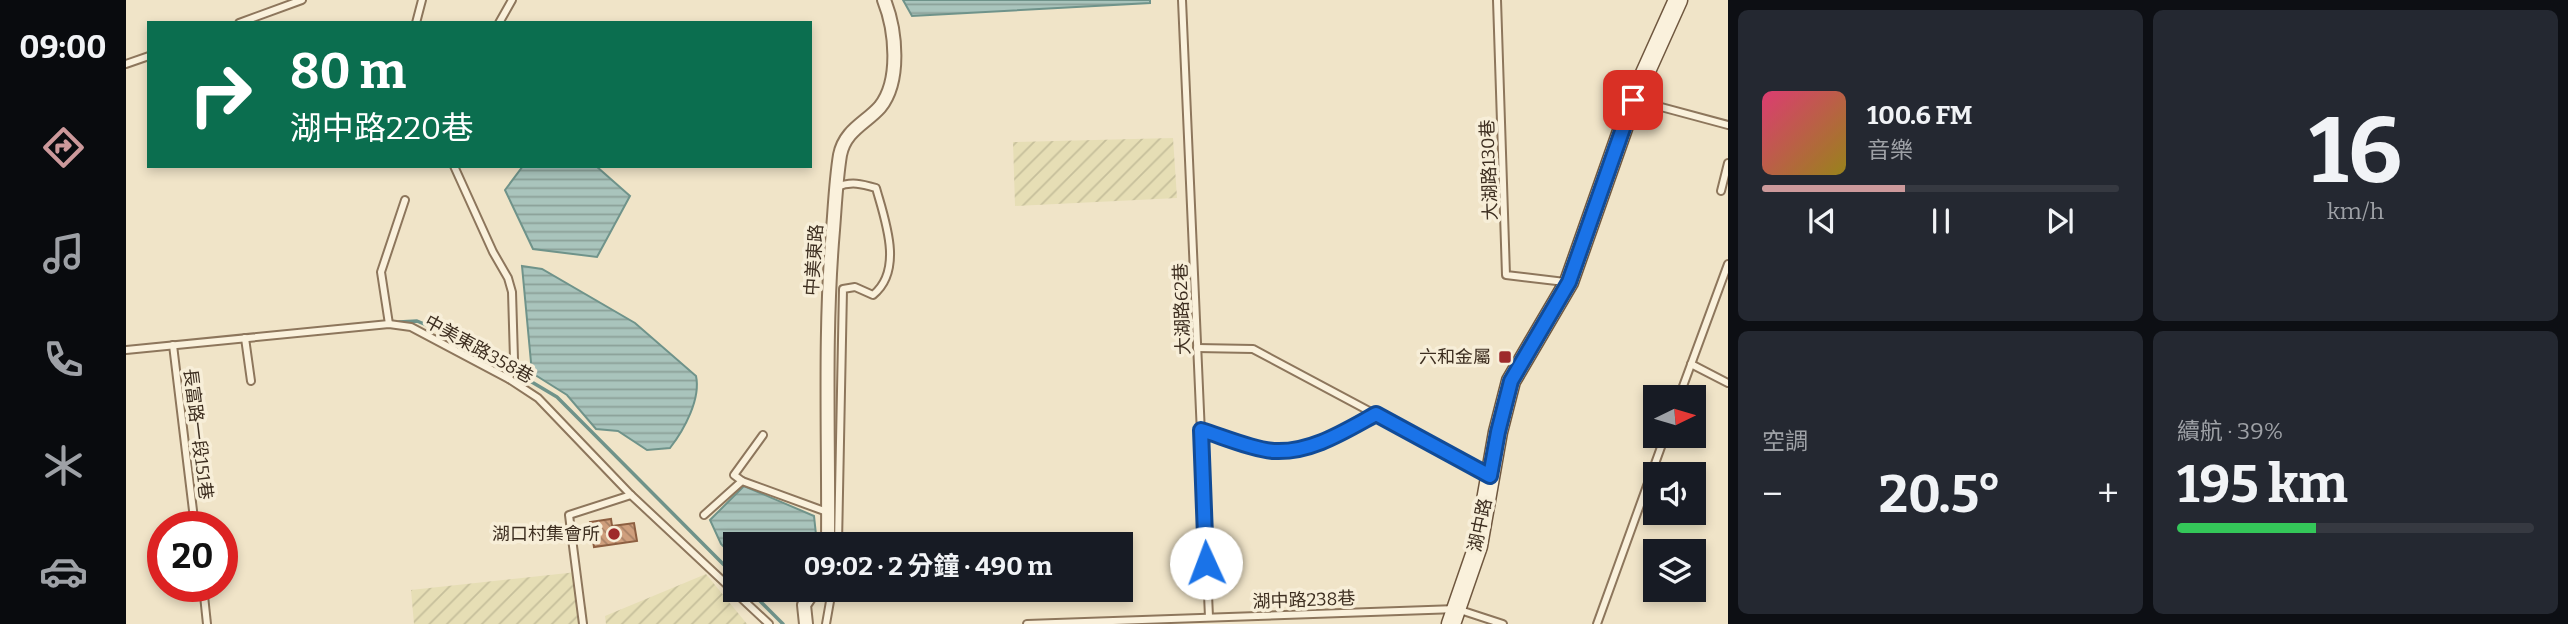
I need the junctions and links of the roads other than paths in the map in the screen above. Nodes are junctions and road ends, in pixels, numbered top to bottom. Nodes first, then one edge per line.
1 (302, 0) edge
2 (422, 0) edge
3 (512, 0) edge
4 (884, 0) edge
5 (1182, 0) edge
6 (1497, 0) edge
7 (1678, 0) edge
8 (244, 21) edge
9 (416, 21) edge
10 (500, 21) edge
11 (147, 57) edge
12 (126, 64) edge
13 (1633, 100) junction
14 (1728, 125) edge
15 (1728, 163) edge
16 (455, 168) edge
17 (837, 187) junction
18 (1721, 191) dead end
19 (405, 200) dead end
20 (1728, 264) edge
21 (1569, 282) junction
22 (389, 324) junction
23 (245, 338) junction
24 (173, 345) junction
25 (1197, 348) junction
26 (126, 350) edge
27 (1690, 364) junction
28 (509, 379) junction
29 (251, 381) dead end
30 (1728, 383) edge
31 (1683, 385) edge
32 (1376, 414) junction
33 (1201, 430) junction
34 (763, 435) dead end
35 (1661, 448) edge
36 (1490, 476) junction
37 (742, 481) junction
38 (631, 495) junction
39 (193, 511) edge
40 (829, 513) junction
41 (704, 515) dead end
42 (828, 532) edge
43 (838, 532) edge
44 (204, 602) edge
45 (806, 602) edge
46 (830, 602) edge
47 (1209, 617) junction
48 (1454, 617) edge
49 (207, 624) edge
50 (583, 624) edge
51 (769, 624) edge
52 (806, 624) edge
53 (826, 624) edge
54 (1029, 624) edge
55 (1503, 624) edge
56 (1597, 624) edge

1 - 8 lane
2 - 9 lane
3 - 10 lane
4 - 17 street, 中美東路
5 - 25 lane, 大湖路62巷
6 - 21 lane, 大湖路130巷
7 - 13 street, 湖中路
11 - 12 lane
13 - 14 lane
13 - 21 street, 湖中路
15 - 18 lane
16 - 28 lane
17 - 40 street, 中美東路
17 - 43 lane
19 - 22 lane
20 - 27 lane
21 - 36 street, 湖中路
22 - 23 lane, 中美東路358巷
22 - 28 lane, 中美東路358巷
23 - 24 lane, 中美東路358巷
23 - 29 lane
24 - 26 lane, 中美東路358巷
24 - 39 lane, 長富路一段151巷
25 - 32 lane
25 - 33 lane, 大湖路62巷
27 - 30 lane
27 - 31 lane
28 - 38 lane, 中美東路358巷
32 - 33 lane
32 - 36 lane
33 - 47 lane, 大湖路62巷
34 - 37 lane
35 - 56 lane
36 - 48 street, 湖中路
37 - 40 lane
37 - 41 lane
38 - 50 lane
38 - 51 lane, 中美東路358巷
40 - 42 street, 中美東路
44 - 49 lane
45 - 52 street
46 - 53 lane
47 - 48 lane, 湖中路238巷
47 - 54 lane, 湖中路238巷
48 - 55 lane, 湖中路238巷

